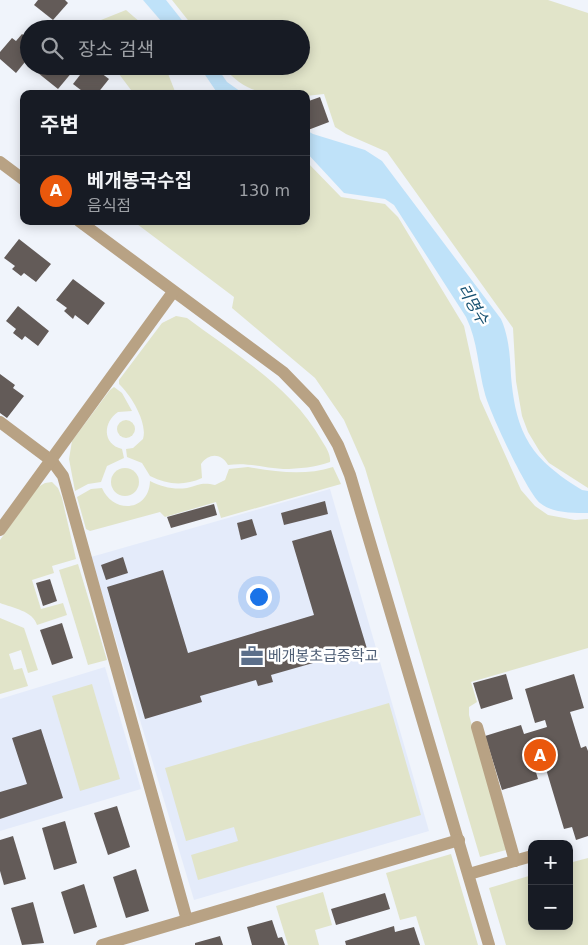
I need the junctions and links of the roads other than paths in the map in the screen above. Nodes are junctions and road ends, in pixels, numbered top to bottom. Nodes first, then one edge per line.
1 (0, 162) edge
2 (20, 177) edge
3 (84, 225) edge
4 (173, 292) junction
5 (0, 422) edge
6 (52, 461) junction
7 (4, 516) edge
8 (0, 530) edge
9 (477, 727) dead end
10 (459, 840) junction
11 (528, 857) edge
12 (515, 861) junction
13 (469, 874) junction
14 (187, 920) junction
15 (102, 945) edge
16 (489, 945) edge

1 - 2 street
3 - 4 street
4 - 6 street
4 - 10 street
5 - 6 street
6 - 7 street
6 - 14 street
7 - 8 street
9 - 12 street
10 - 13 street
10 - 14 street
11 - 12 street
12 - 13 street
13 - 16 street
14 - 15 street

